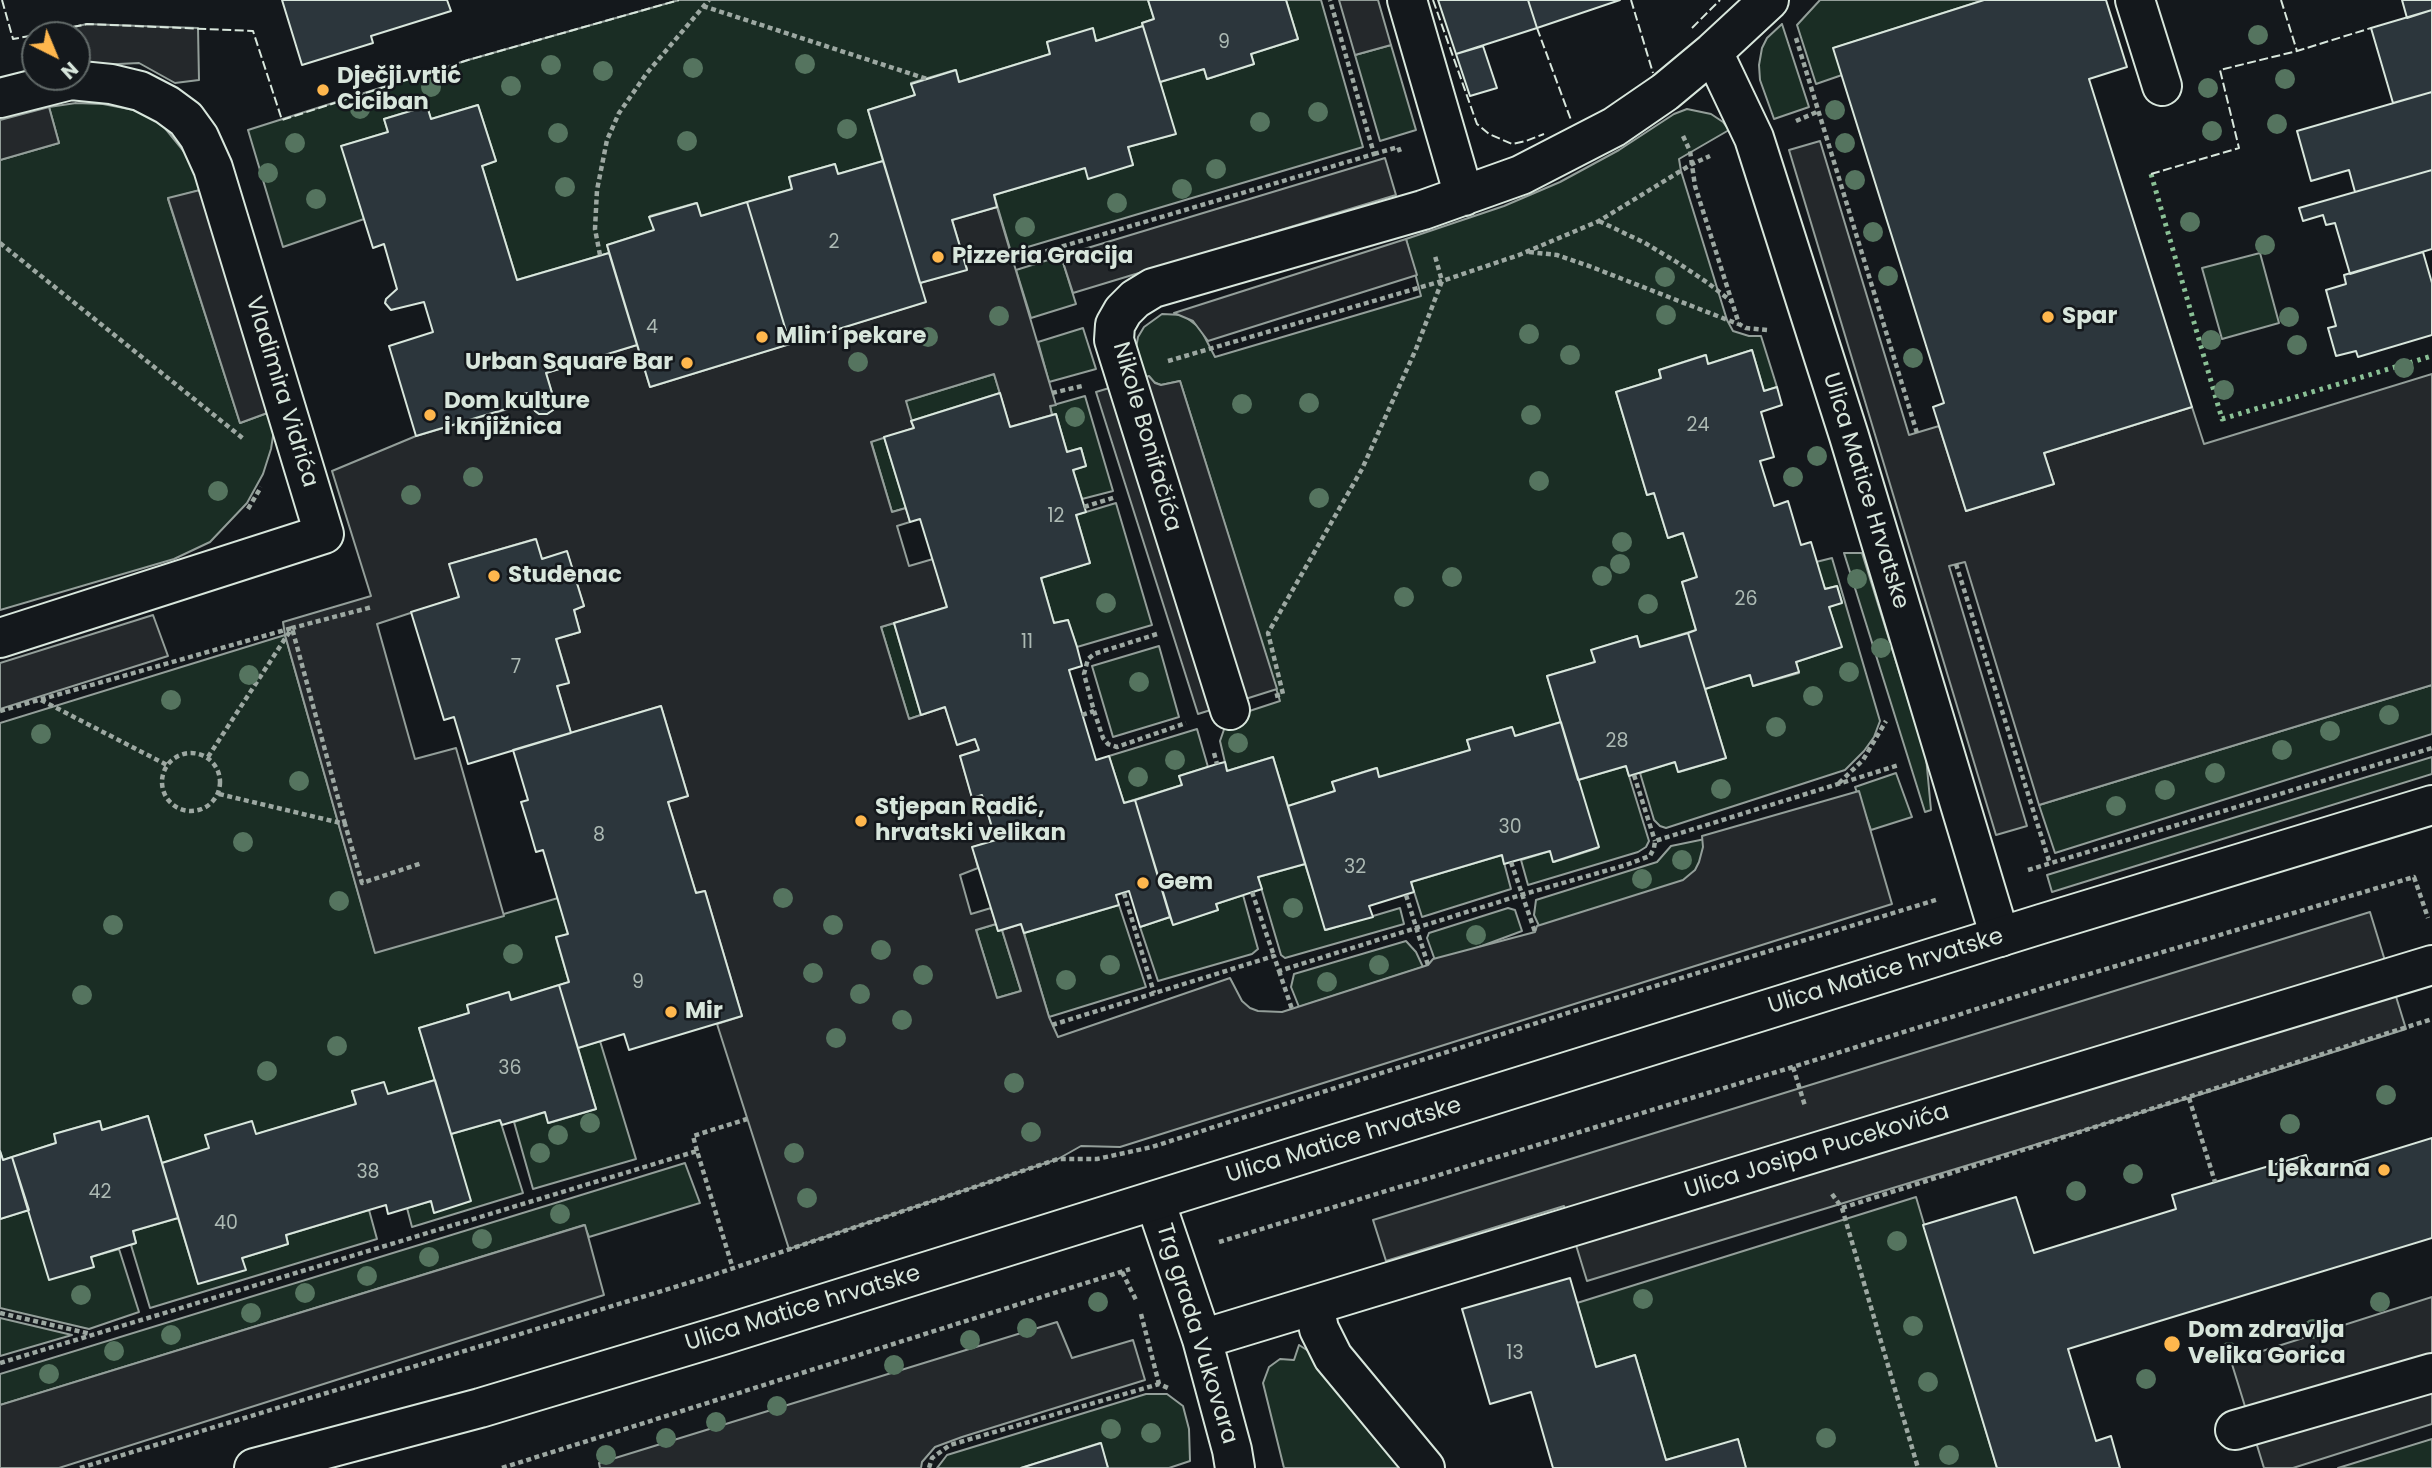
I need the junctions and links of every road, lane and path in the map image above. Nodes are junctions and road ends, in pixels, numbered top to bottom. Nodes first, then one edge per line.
1 (709, 0) edge
2 (1330, 0) edge
3 (1407, 0) edge
4 (1769, 0) edge
5 (2135, 0) edge
6 (703, 6) junction
7 (1794, 34) dead end
8 (1713, 52) junction
9 (927, 79) dead end
10 (2162, 86) dead end
11 (0, 98) edge
12 (1819, 111) junction
13 (1754, 138) junction
14 (1374, 154) junction
15 (1692, 164) junction
16 (1464, 196) junction
17 (1423, 210) junction
18 (1598, 221) junction
19 (0, 243) edge
20 (1528, 252) junction
21 (600, 255) dead end
22 (1013, 261) dead end
23 (1443, 281) junction
24 (1732, 302) junction
25 (1739, 324) junction
26 (1771, 342) dead end
27 (1211, 348) dead end
28 (1089, 384) dead end
29 (1052, 393) dead end
30 (1917, 433) dead end
31 (247, 441) dead end
32 (263, 483) dead end
33 (1121, 495) dead end
34 (1084, 507) dead end
35 (245, 512) dead end
36 (1956, 564) dead end
37 (372, 607) dead end
38 (292, 628) junction
39 (1162, 633) dead end
40 (0, 638) edge
41 (41, 700) junction
42 (1230, 710) joint
43 (0, 711) edge
44 (1094, 711) junction
45 (1082, 715) dead end
46 (1189, 722) dead end
47 (1891, 729) dead end
48 (2432, 748) edge
49 (1898, 752) dead end
50 (208, 757) junction
51 (167, 765) junction
52 (1634, 775) dead end
53 (1838, 784) junction
54 (219, 794) junction
55 (2432, 805) edge
56 (345, 824) junction
57 (1655, 841) junction
58 (422, 863) dead end
59 (1511, 863) dead end
60 (2050, 864) junction
61 (1984, 885) junction
62 (1252, 892) dead end
63 (1124, 893) dead end
64 (1406, 895) dead end
65 (1521, 895) junction
66 (1415, 928) junction
67 (2432, 929) edge
68 (1535, 932) dead end
69 (2000, 937) junction
70 (1274, 956) junction
71 (1429, 965) dead end
72 (2432, 965) edge
73 (1279, 971) junction
74 (1154, 993) junction
75 (1292, 1009) dead end
76 (2432, 1019) edge
77 (1052, 1025) dead end
78 (1793, 1067) junction
79 (2189, 1098) junction
80 (747, 1119) dead end
81 (697, 1151) junction
82 (1817, 1152) junction
83 (2215, 1182) dead end
84 (1155, 1201) junction
85 (1842, 1208) junction
86 (1173, 1255) junction
87 (733, 1269) junction
88 (1122, 1272) junction
89 (1314, 1305) junction
90 (0, 1313) edge
91 (95, 1335) junction
92 (1202, 1339) junction
93 (0, 1363) edge
94 (2432, 1373) edge
95 (1159, 1384) junction
96 (1177, 1391) dead end
97 (2235, 1430) dead end
98 (80, 1468) edge
99 (254, 1468) edge
100 (502, 1468) edge
101 (929, 1468) edge
102 (1235, 1468) edge
103 (1425, 1468) edge
104 (1918, 1468) edge

1 - 6 path
2 - 14 path
3 - 16 street
4 - 8 street, Nikole Bonifačića
5 - 10 street
6 - 9 path
6 - 21 path
7 - 12 path
8 - 13 street, Ulica Matice Hrvatske
8 - 16 street, Nikole Bonifačića
11 - 40 street, Vladimira Vidrića
12 - 13 path
12 - 30 path
13 - 15 path
13 - 61 street, Ulica Matice Hrvatske
14 - 17 path
14 - 22 path
15 - 18 path
15 - 24 path
16 - 17 street, Nikole Bonifačića
17 - 23 path
17 - 42 street, Nikole Bonifačića
18 - 20 path
18 - 24 path
19 - 31 path
20 - 23 path
20 - 25 path
23 - 27 path
23 - 42 path
24 - 25 path
25 - 26 path
28 - 29 path
32 - 35 path
33 - 34 path
36 - 60 path
37 - 38 path
38 - 41 path
38 - 50 path
38 - 56 path
39 - 44 path
41 - 43 path
41 - 51 path
44 - 45 path
44 - 46 path
47 - 53 path
48 - 60 path
49 - 53 path
50 - 51 path
50 - 54 path
51 - 54 path
52 - 57 path
53 - 57 path
54 - 56 path
55 - 69 street, Ulica Matice hrvatske
56 - 58 path
57 - 65 path
59 - 65 path
60 - 61 path
61 - 69 street, Ulica Matice Hrvatske
61 - 87 path
62 - 70 path
63 - 74 path
64 - 66 path
65 - 66 path
65 - 68 path
66 - 71 path
66 - 73 path
67 - 78 path
69 - 84 street, Ulica Matice hrvatske
70 - 73 path
70 - 74 path
72 - 82 street, Ulica Josipa Pucekovića
73 - 75 path
74 - 77 path
76 - 79 path
78 - 82 path
78 - 86 path
79 - 83 path
79 - 85 path
80 - 81 path
81 - 87 path
81 - 91 path
82 - 85 path
82 - 89 street, Ulica Josipa Pucekovića
84 - 86 street, Trg grada Vukovara
84 - 99 street, Ulica Matice hrvatske
85 - 104 path
86 - 88 path
86 - 92 street, Trg grada Vukovara
87 - 98 path
88 - 95 path
88 - 100 path
89 - 92 street, Ulica Josipa Pucekovića
89 - 103 street
90 - 91 path
91 - 93 path
92 - 102 street, Trg grada Vukovara
94 - 97 street
95 - 96 path
95 - 101 path

